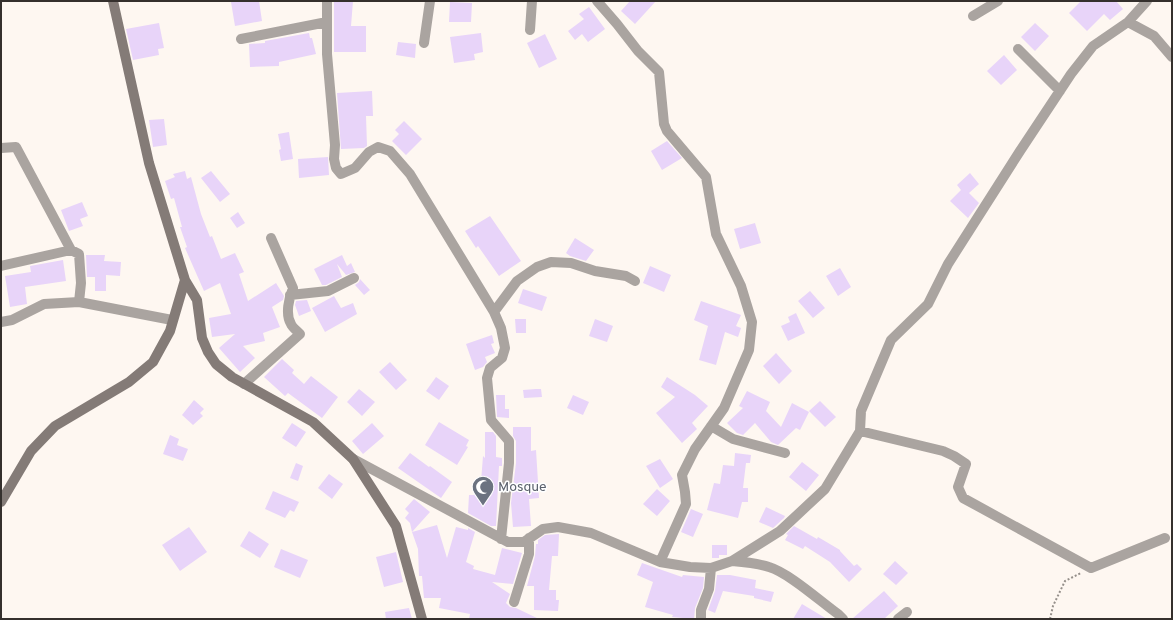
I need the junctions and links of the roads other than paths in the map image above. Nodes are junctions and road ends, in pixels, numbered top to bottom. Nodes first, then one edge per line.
1 (113, 1) edge
2 (327, 1) edge
3 (430, 1) edge
4 (532, 1) edge
5 (597, 1) edge
6 (998, 1) edge
7 (1148, 1) edge
8 (973, 16) dead end
9 (327, 22) junction
10 (1128, 22) junction
11 (530, 30) dead end
12 (241, 39) dead end
13 (424, 43) dead end
14 (1018, 49) dead end
15 (1172, 56) edge
16 (1060, 91) junction
17 (1, 148) edge
18 (271, 238) dead end
19 (71, 250) junction
20 (1, 266) edge
21 (354, 278) dead end
22 (185, 280) junction
23 (635, 281) dead end
24 (290, 295) junction
25 (80, 302) junction
26 (494, 312) junction
27 (172, 320) junction
28 (1, 322) edge
29 (244, 384) junction
30 (711, 426) junction
31 (860, 431) junction
32 (785, 453) dead end
33 (353, 459) junction
34 (1, 502) edge
35 (528, 538) junction
36 (1165, 538) dead end
37 (501, 539) junction
38 (732, 561) junction
39 (660, 562) junction
40 (711, 568) junction
41 (514, 602) dead end
42 (422, 619) edge
43 (701, 619) edge
44 (843, 619) edge

1 - 22 street
2 - 9 street
3 - 13 street
4 - 11 street
5 - 30 street
6 - 8 street
7 - 10 street
9 - 12 street
9 - 26 street
10 - 15 street
10 - 16 street
14 - 16 street
16 - 31 street
17 - 19 street
18 - 24 street
19 - 20 street
19 - 25 street
21 - 24 street
22 - 27 street
22 - 29 street
23 - 26 street
24 - 29 street
25 - 27 street
25 - 28 street
26 - 37 street
27 - 34 street
29 - 33 street
30 - 32 street
30 - 39 street
31 - 36 street
31 - 38 street
33 - 37 street
33 - 42 street
35 - 37 street
35 - 39 street
35 - 41 street
38 - 40 street
38 - 44 street
39 - 40 street
40 - 43 street

